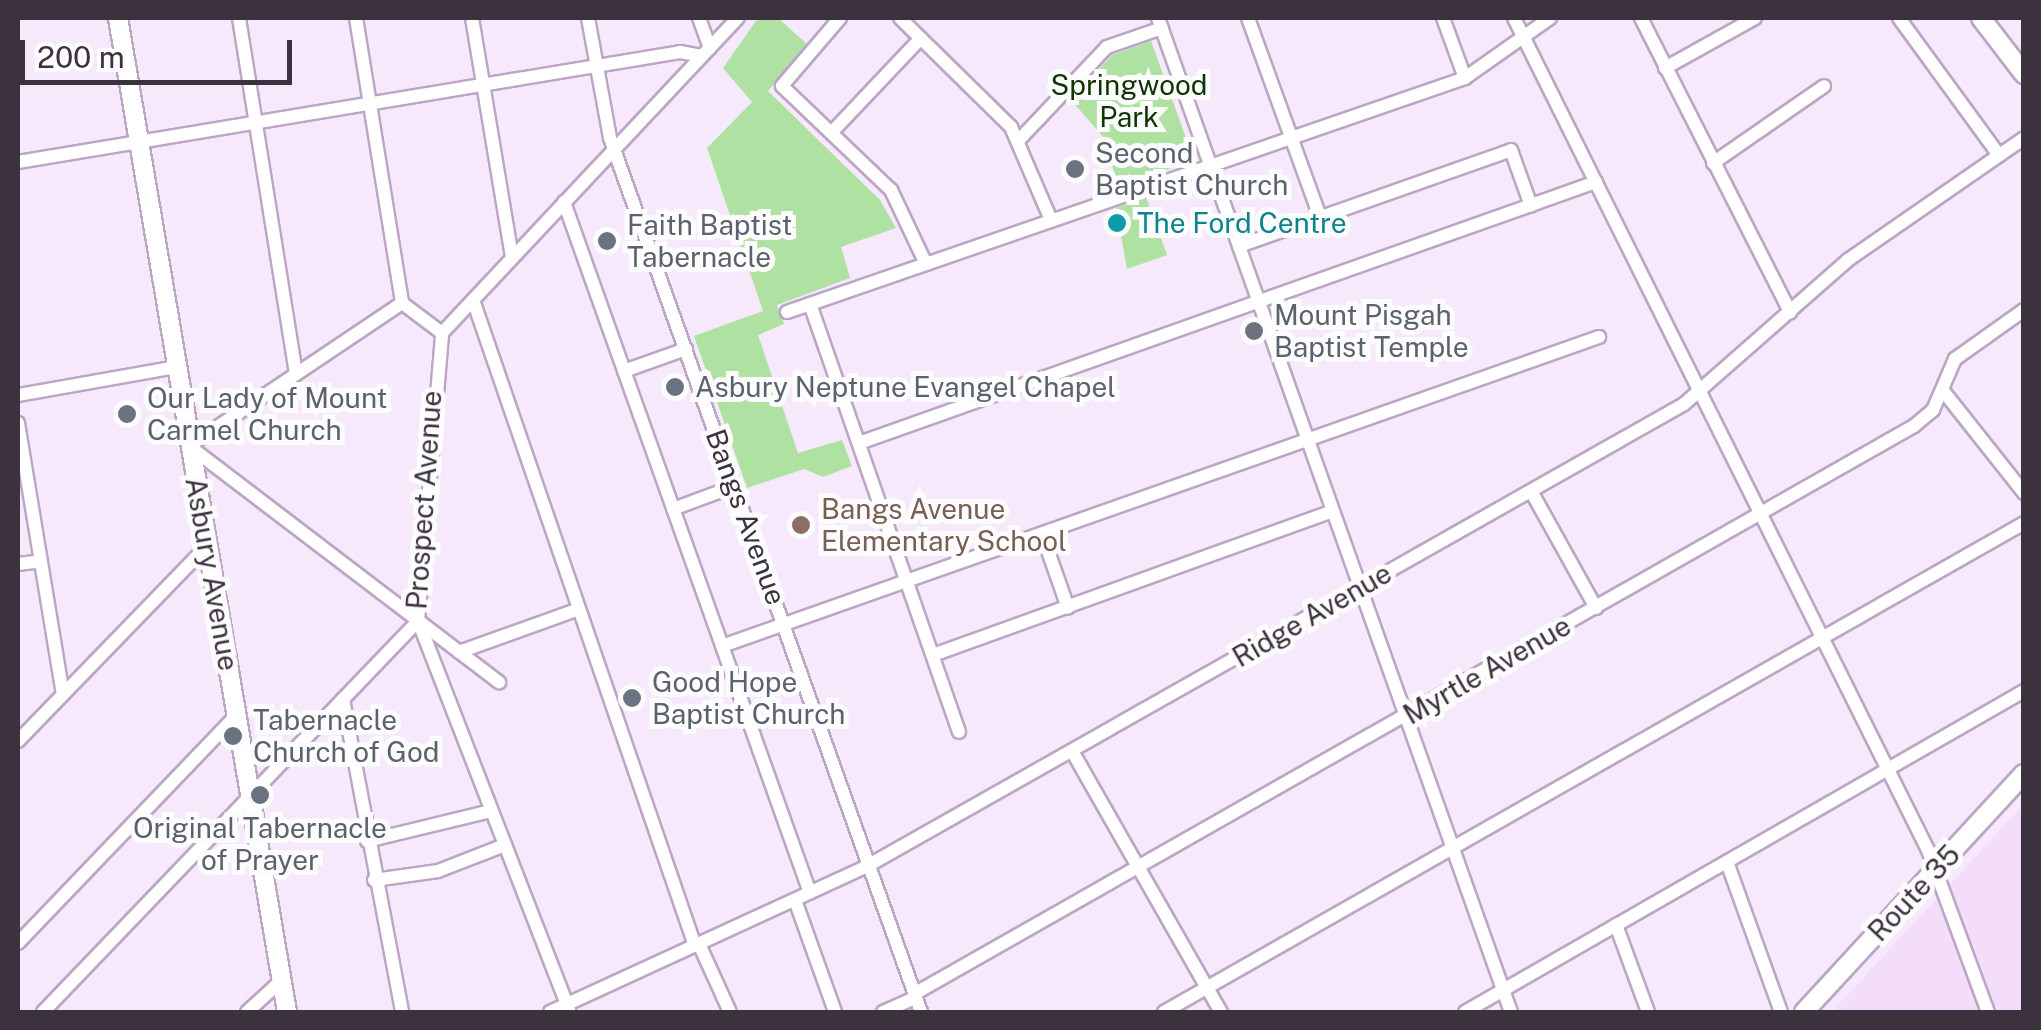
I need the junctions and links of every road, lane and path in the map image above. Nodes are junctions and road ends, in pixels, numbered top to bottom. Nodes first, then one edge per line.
1 (118, 18) edge
2 (238, 18) edge
3 (356, 18) edge
4 (472, 18) edge
5 (588, 18) edge
6 (699, 18) edge
7 (840, 18) edge
8 (900, 18) edge
9 (1248, 18) edge
10 (1443, 18) edge
11 (1514, 18) edge
12 (1550, 18) edge
13 (1641, 18) edge
14 (1755, 18) edge
15 (1899, 18) edge
16 (730, 20) edge
17 (1985, 21) edge
18 (1160, 23) edge
19 (1524, 37) junction
20 (921, 38) junction
21 (706, 52) junction
22 (596, 65) junction
23 (1666, 68) junction
24 (1471, 74) junction
25 (2024, 74) edge
26 (484, 84) junction
27 (1824, 86) dead end
28 (370, 103) junction
29 (256, 122) junction
30 (832, 132) junction
31 (2024, 138) edge
32 (1290, 139) junction
33 (1019, 140) junction
34 (140, 142) junction
35 (614, 148) junction
36 (2000, 155) junction
37 (18, 162) edge
38 (1713, 163) junction
39 (1210, 166) junction
40 (1596, 182) junction
41 (564, 202) junction
42 (1531, 206) junction
43 (1320, 217) junction
44 (1050, 220) junction
45 (1239, 246) junction
46 (512, 256) junction
47 (926, 264) junction
48 (472, 300) junction
49 (1259, 302) junction
50 (402, 303) junction
51 (810, 304) junction
52 (2023, 311) edge
53 (786, 312) dead end
54 (1790, 312) junction
55 (442, 333) junction
56 (1599, 337) dead end
57 (686, 349) junction
58 (176, 367) junction
59 (624, 371) junction
60 (296, 372) junction
61 (1700, 392) junction
62 (1944, 392) junction
63 (18, 395) edge
64 (18, 423) edge
65 (1307, 440) junction
66 (858, 443) junction
67 (189, 446) junction
68 (735, 486) junction
69 (1531, 491) junction
70 (2024, 493) edge
71 (673, 509) junction
72 (1332, 512) junction
73 (1760, 514) junction
74 (2024, 523) edge
75 (1042, 534) junction
76 (207, 546) junction
77 (41, 561) junction
78 (18, 564) edge
79 (906, 581) junction
80 (1360, 588) junction
81 (1068, 608) junction
82 (1596, 608) junction
83 (579, 609) junction
84 (418, 621) junction
85 (785, 624) junction
86 (1822, 638) junction
87 (722, 646) junction
88 (459, 652) junction
89 (932, 655) junction
90 (499, 682) dead end
91 (2024, 691) edge
92 (63, 694) junction
93 (343, 699) junction
94 (238, 715) junction
95 (1405, 716) junction
96 (959, 732) dead end
97 (18, 741) edge
98 (1072, 751) junction
99 (1888, 770) junction
100 (2024, 774) edge
101 (250, 798) junction
102 (491, 810) junction
103 (368, 841) junction
104 (505, 845) junction
105 (1453, 848) junction
106 (1728, 862) junction
107 (870, 865) junction
108 (1138, 867) junction
109 (1936, 870) junction
110 (374, 880) junction
111 (810, 893) junction
112 (795, 900) junction
113 (1616, 925) junction
114 (18, 944) edge
115 (697, 945) junction
116 (281, 981) junction
117 (1207, 988) junction
118 (1503, 990) junction
119 (915, 996) junction
120 (568, 1009) edge
121 (43, 1012) edge
122 (247, 1012) edge
123 (286, 1012) edge
124 (402, 1012) edge
125 (550, 1012) edge
126 (730, 1012) edge
127 (835, 1012) edge
128 (883, 1012) edge
129 (921, 1012) edge
130 (1164, 1012) edge
131 (1221, 1012) edge
132 (1465, 1012) edge
133 (1511, 1012) edge
134 (1648, 1012) edge
135 (1781, 1012) edge
136 (1804, 1012) edge
137 (1988, 1012) edge

1 - 34 main road, Asbury Avenue
2 - 29 street
3 - 28 street
4 - 26 street
5 - 22 street, Bangs Avenue
6 - 21 street
7 - 30 street
8 - 20 street
9 - 32 street
10 - 24 street
11 - 19 street
12 - 19 street
13 - 23 street
14 - 23 street
15 - 36 street
16 - 21 street
17 - 25 main road
18 - 33 street
18 - 39 street
19 - 24 street
19 - 40 street
20 - 30 street
20 - 33 street
21 - 22 street
21 - 35 street
22 - 26 street
22 - 35 street, Bangs Avenue
23 - 38 street
24 - 32 street
26 - 28 street
26 - 46 street
27 - 38 street
28 - 29 street
28 - 50 street
29 - 34 street
29 - 60 street
30 - 47 street
31 - 36 street, Ridge Avenue
32 - 39 street
32 - 43 street
33 - 44 street
34 - 37 street
34 - 58 main road, Asbury Avenue
35 - 41 street
35 - 57 street, Bangs Avenue
36 - 54 street, Ridge Avenue
38 - 54 street
39 - 44 street
39 - 45 street
40 - 42 street
40 - 61 street
41 - 46 street
41 - 59 street
42 - 43 street
42 - 49 street
43 - 45 street
44 - 47 street
45 - 49 street
46 - 48 street
47 - 51 street
48 - 55 street
48 - 83 street
49 - 65 street
49 - 66 street
50 - 55 street
50 - 60 street
51 - 53 street
51 - 66 street
52 - 62 street, Myrtle Avenue
54 - 61 street, Ridge Avenue
55 - 84 street, Prospect Avenue
56 - 65 street
57 - 59 street
57 - 68 street, Bangs Avenue
58 - 63 street
58 - 67 main road, Asbury Avenue
59 - 71 street
60 - 67 street
61 - 69 street, Ridge Avenue
61 - 73 street
62 - 70 street
62 - 73 street, Myrtle Avenue
64 - 77 street
65 - 72 street
65 - 75 street
66 - 79 street
67 - 76 main road, Asbury Avenue
67 - 84 street
68 - 71 street
68 - 85 street, Bangs Avenue
69 - 80 street, Ridge Avenue
69 - 82 street
71 - 87 street
72 - 80 street
72 - 81 street
73 - 82 street, Myrtle Avenue
73 - 86 street
74 - 86 street
75 - 79 street
75 - 81 street
76 - 92 street
76 - 94 main road, Asbury Avenue
77 - 78 street
77 - 92 street
79 - 85 street
79 - 89 street
80 - 95 street
80 - 98 street, Ridge Avenue
81 - 89 street
82 - 95 street, Myrtle Avenue
83 - 88 street
83 - 115 street
84 - 88 street
84 - 93 street, Prospect Avenue
84 - 102 street
85 - 87 street
85 - 107 street, Bangs Avenue
86 - 99 street
86 - 105 street
87 - 111 street
88 - 90 street
89 - 96 street
91 - 99 street
92 - 97 street
93 - 101 street, Prospect Avenue
93 - 103 street
94 - 101 main road, Asbury Avenue
94 - 114 street
95 - 105 street
95 - 108 street, Myrtle Avenue
98 - 107 street, Ridge Avenue
98 - 108 street
99 - 106 street
99 - 109 street
100 - 109 main road, Route 35
101 - 116 main road, Asbury Avenue
101 - 121 street, Prospect Avenue
102 - 103 street
102 - 104 street
103 - 110 street
104 - 110 street
104 - 120 street
105 - 117 street
105 - 118 street
106 - 113 street
106 - 135 street
107 - 111 street, Ridge Avenue
107 - 119 street, Bangs Avenue
108 - 117 street
108 - 119 street, Myrtle Avenue
109 - 136 main road, Route 35
109 - 137 street
110 - 124 street
111 - 112 street, Ridge Avenue
112 - 115 street, Ridge Avenue
112 - 127 street
113 - 118 street
113 - 134 street
115 - 120 street, Ridge Avenue
115 - 126 street
116 - 122 street
116 - 123 main road, Asbury Avenue
117 - 130 street
117 - 131 street
118 - 132 street
118 - 133 street
119 - 128 street, Myrtle Avenue
119 - 129 street, Bangs Avenue
120 - 125 street, Ridge Avenue

